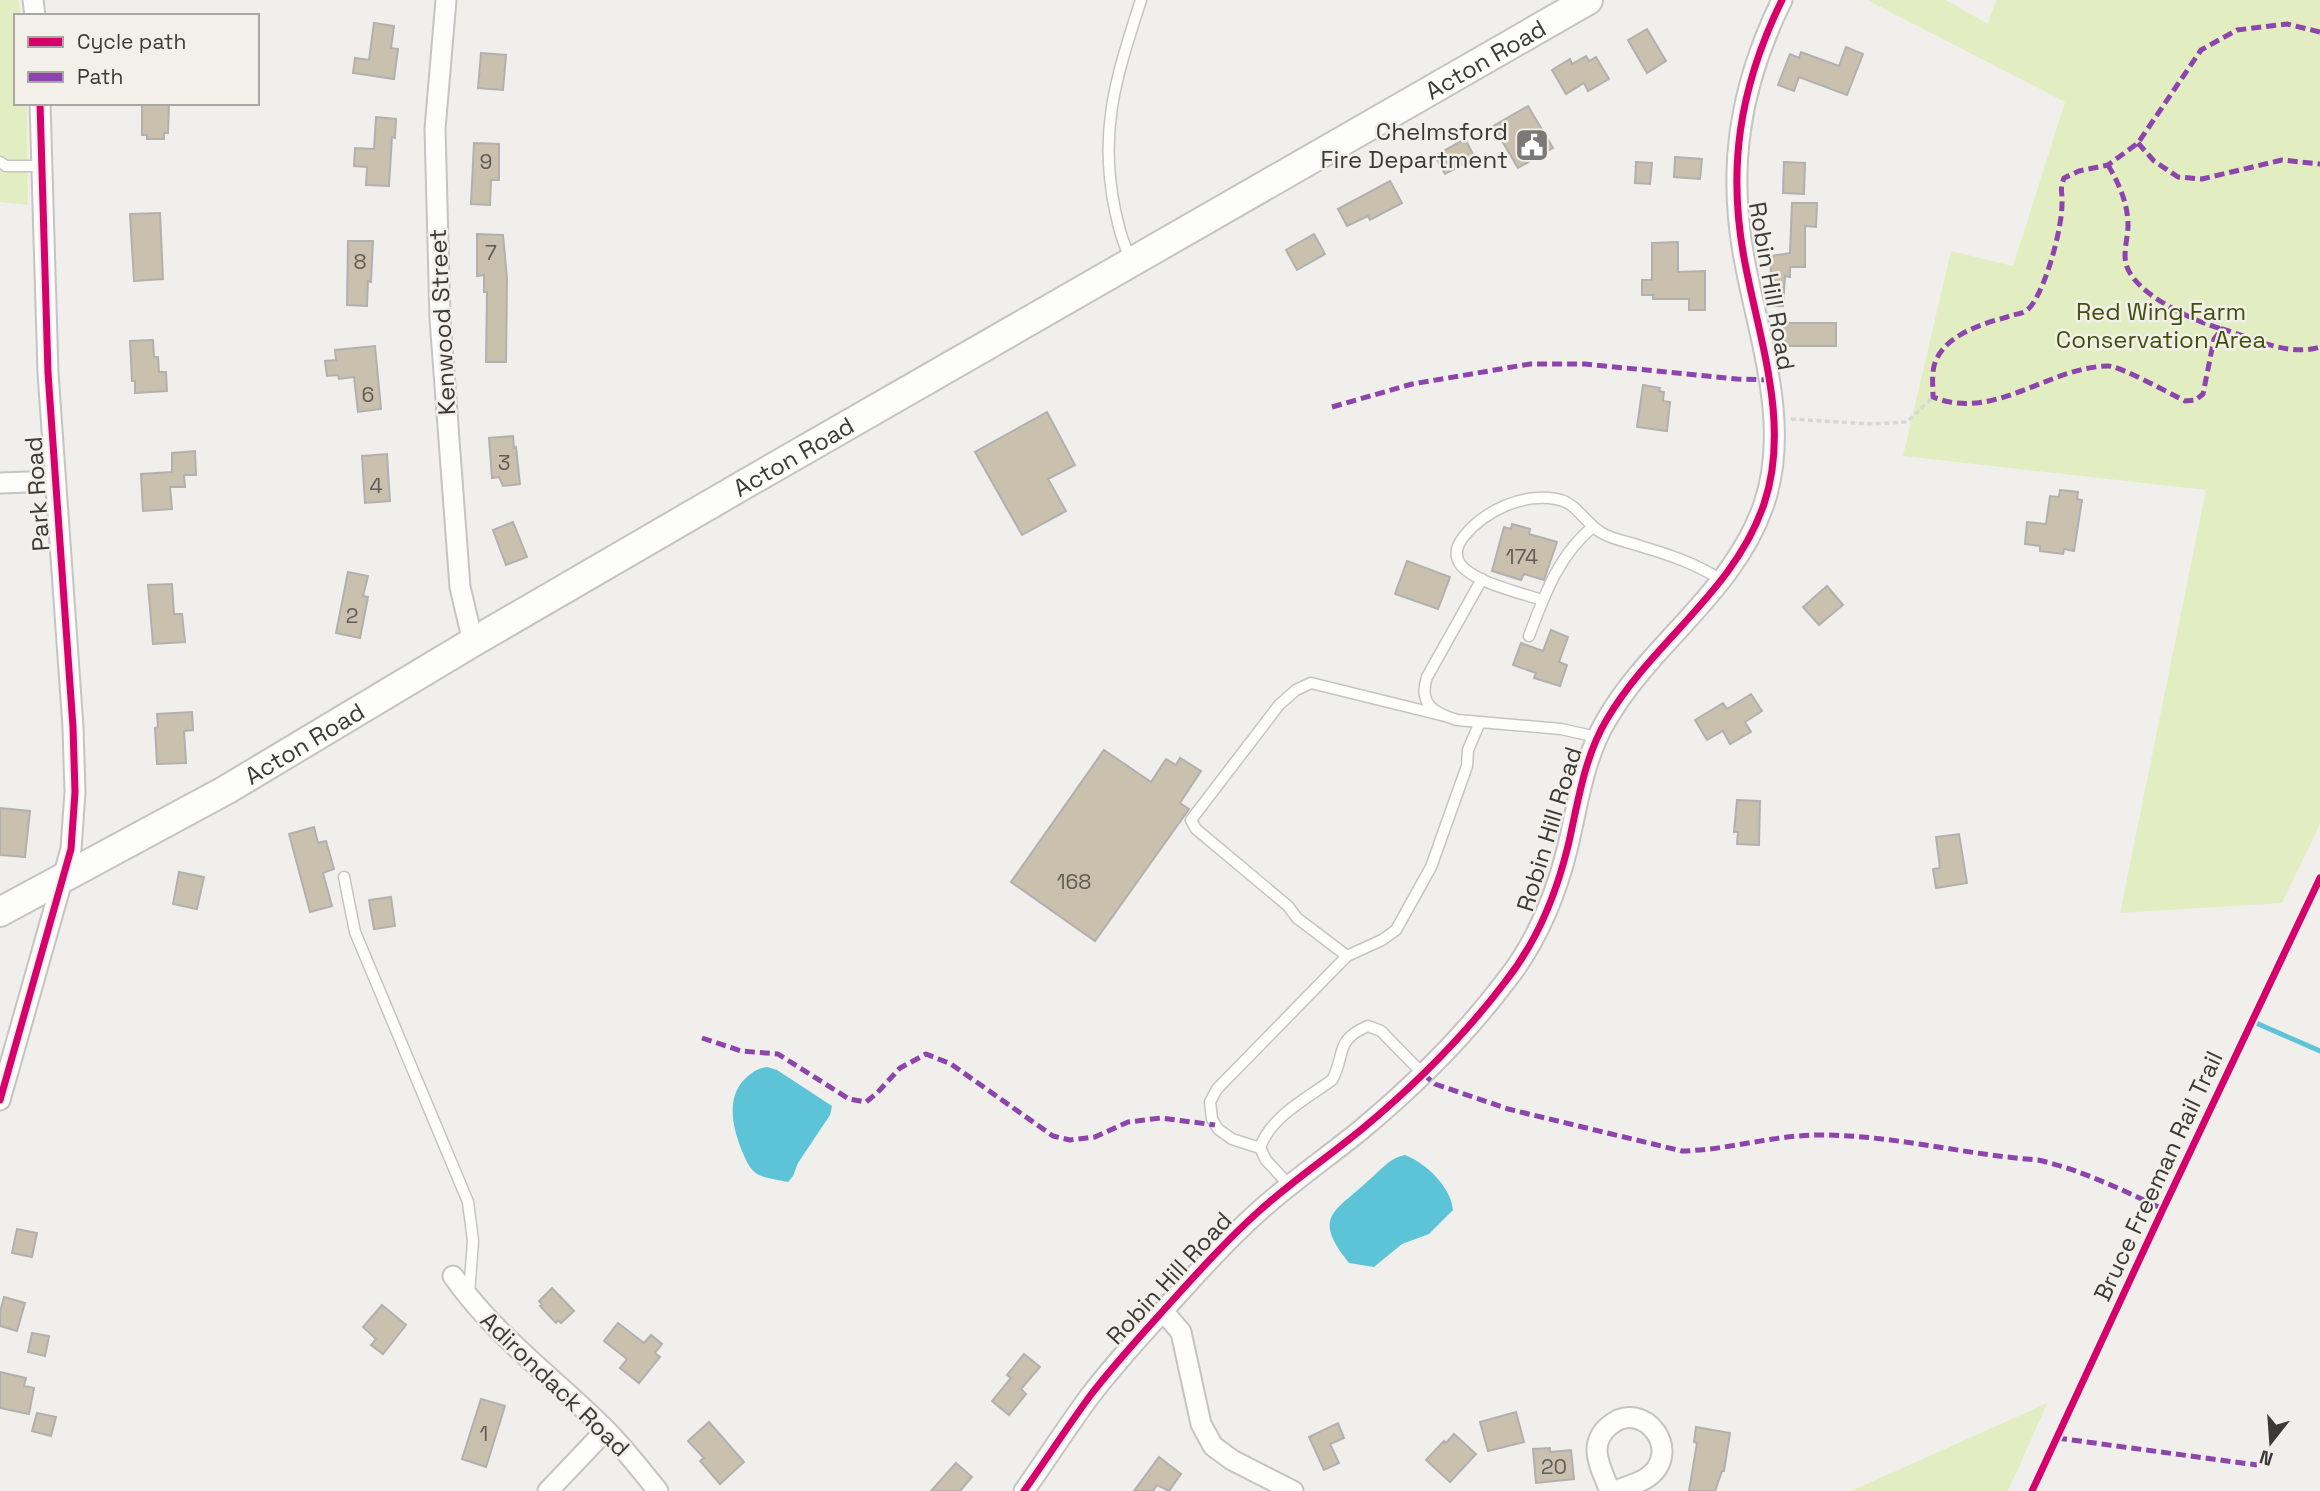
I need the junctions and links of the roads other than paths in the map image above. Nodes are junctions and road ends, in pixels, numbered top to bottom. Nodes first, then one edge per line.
1 (446, 0) edge
2 (1142, 0) edge
3 (1588, 0) edge
4 (1782, 0) edge
5 (40, 105) edge
6 (0, 162) edge
7 (41, 166) junction
8 (1132, 261) junction
9 (55, 481) junction
10 (0, 483) edge
11 (1593, 527) junction
12 (1482, 579) junction
13 (1721, 580) junction
14 (1542, 600) junction
15 (1529, 636) dead end
16 (472, 642) junction
17 (1445, 716) junction
18 (1480, 722) junction
19 (1597, 737) junction
20 (344, 877) dead end
21 (61, 879) junction
22 (0, 912) edge
23 (1347, 956) junction
24 (1423, 1074) junction
25 (0, 1100) edge
26 (1260, 1148) junction
27 (1290, 1186) junction
28 (453, 1276) dead end
29 (469, 1298) junction
30 (1163, 1311) junction
31 (606, 1430) junction
32 (1028, 1489) edge
33 (548, 1491) edge
34 (658, 1491) edge
35 (1293, 1491) edge

1 - 16 street, Kenwood Street
2 - 8 lane
3 - 8 main road, Acton Road
4 - 13 street, Robin Hill Road
5 - 7 street, Park Road
6 - 7 lane
7 - 9 street, Park Road
8 - 16 main road, Acton Road
9 - 10 street
9 - 21 street, Park Road
11 - 12 lane
11 - 13 lane
11 - 14 lane
12 - 14 lane
12 - 17 lane
13 - 19 street, Robin Hill Road
14 - 15 lane
16 - 21 main road, Acton Road
17 - 18 lane
17 - 23 lane
18 - 19 lane
18 - 23 lane
19 - 24 street, Robin Hill Road
20 - 29 lane
21 - 22 main road, Acton Road
21 - 25 street, Park Road
23 - 26 lane
24 - 26 lane
24 - 27 street, Robin Hill Road
26 - 27 lane
27 - 30 street, Robin Hill Road
28 - 29 street, Adirondack Road
29 - 31 street, Adirondack Road
30 - 32 street, Robin Hill Road
30 - 35 street
31 - 33 street
31 - 34 street, Adirondack Road

